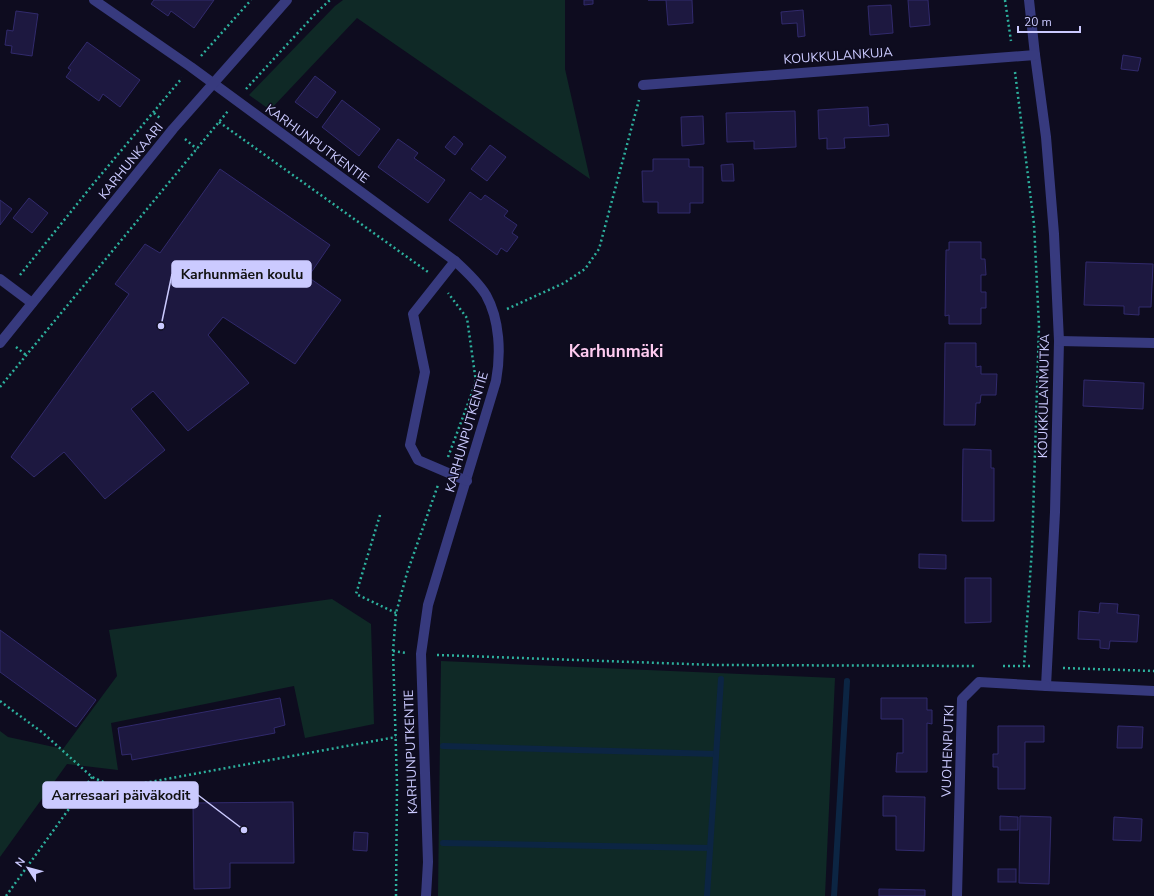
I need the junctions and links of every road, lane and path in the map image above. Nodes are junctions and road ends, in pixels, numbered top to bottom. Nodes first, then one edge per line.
1 (94, 0) edge
2 (251, 0) edge
3 (287, 0) edge
4 (330, 0) edge
5 (1005, 0) edge
6 (1029, 0) edge
7 (1035, 55) junction
8 (1013, 56) junction
9 (191, 67) junction
10 (212, 83) junction
11 (643, 85) joint
12 (236, 101) junction
13 (219, 122) junction
14 (455, 261) junction
15 (0, 278) edge
16 (439, 281) junction
17 (11, 287) junction
18 (32, 303) junction
19 (494, 314) junction
20 (1059, 341) junction
21 (0, 343) edge
22 (1154, 343) edge
23 (0, 387) edge
24 (443, 471) junction
25 (467, 480) junction
26 (380, 515) dead end
27 (396, 613) junction
28 (393, 651) junction
29 (421, 654) junction
30 (977, 666) dead end
31 (1000, 666) dead end
32 (1024, 666) junction
33 (1048, 667) junction
34 (1154, 671) edge
35 (1046, 686) junction
36 (1154, 691) edge
37 (0, 700) edge
38 (396, 737) junction
39 (92, 777) junction
40 (6, 896) edge
41 (396, 896) edge
42 (426, 896) edge
43 (957, 896) edge

1 - 9 street, KARHUNPUTKENTIE
2 - 9 path
3 - 10 street, KARHUNKAARI
4 - 12 path
5 - 8 path
6 - 7 street, KOUKKULANMUTKA
7 - 8 street, KOUKKULANKUJA
7 - 20 street, KOUKKULANMUTKA
8 - 11 street, KOUKKULANKUJA
8 - 32 path
9 - 10 street, KARHUNPUTKENTIE
9 - 17 path
10 - 12 street, KARHUNPUTKENTIE
10 - 18 street, KARHUNKAARI
11 - 19 path
12 - 13 path
12 - 14 street, KARHUNPUTKENTIE
13 - 16 path
13 - 23 path
14 - 16 street
14 - 19 street, KARHUNPUTKENTIE
15 - 17 street
16 - 24 path
16 - 24 street
17 - 18 street
18 - 21 street, KARHUNKAARI
19 - 25 street, KARHUNPUTKENTIE
20 - 22 street
20 - 33 street, KOUKKULANMUTKA
24 - 25 street
24 - 27 path
25 - 29 street, KARHUNPUTKENTIE
26 - 27 path
27 - 28 path
28 - 29 path
28 - 38 path
29 - 30 path
29 - 42 street, KARHUNPUTKENTIE
31 - 32 path
32 - 33 path
33 - 34 path
33 - 35 street, KOUKKULANMUTKA
35 - 36 street
35 - 43 street, VUOHENPUTKI
37 - 39 path
38 - 39 path
38 - 41 path
39 - 40 path

